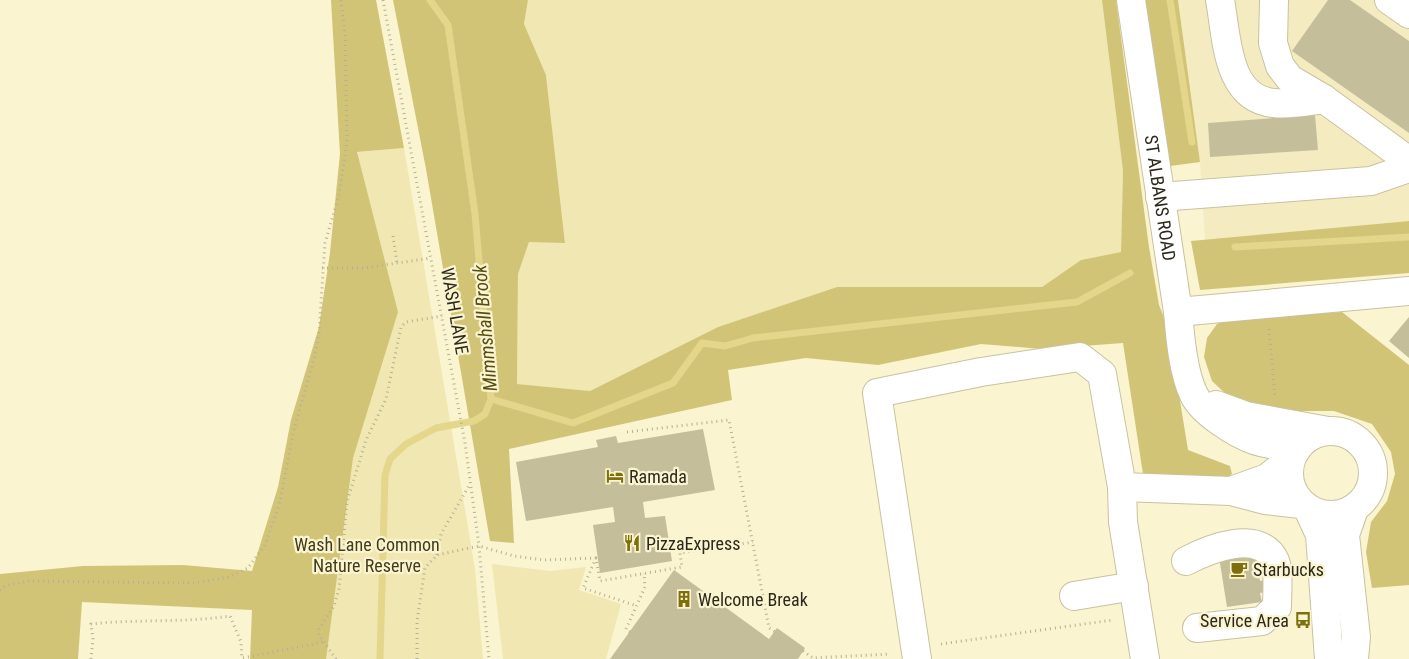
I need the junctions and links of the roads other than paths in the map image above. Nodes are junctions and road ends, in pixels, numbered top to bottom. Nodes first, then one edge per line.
1 (1131, 0) edge
2 (1220, 0) edge
3 (1274, 0) edge
4 (1389, 0) edge
5 (1409, 14) edge
6 (1324, 99) junction
7 (1409, 161) edge
8 (1409, 168) edge
9 (1160, 197) junction
10 (1409, 291) edge
11 (1178, 312) junction
12 (1194, 395) junction
13 (1328, 431) junction
14 (1293, 455) junction
15 (1122, 487) junction
16 (1231, 491) junction
17 (1305, 507) junction
18 (1354, 509) junction
19 (1186, 560) dead end
20 (1134, 586) junction
21 (1074, 596) dead end
22 (1197, 628) dead end
23 (1360, 652) edge
24 (916, 654) edge
25 (1145, 659) edge
26 (1329, 659) edge

1 - 9 street, ST ALBANS ROAD
2 - 6 street
3 - 6 street
4 - 5 street
6 - 7 street
8 - 9 street
9 - 11 street, ST ALBANS ROAD
10 - 11 street
11 - 12 street, ST ALBANS ROAD
12 - 13 street
12 - 14 street, ST ALBANS ROAD
13 - 14 street
13 - 18 street
14 - 16 street
14 - 17 street
15 - 16 street
15 - 20 street
15 - 24 street
16 - 17 street
17 - 18 street
17 - 26 street
18 - 23 street
19 - 22 street
20 - 21 street
20 - 25 street

